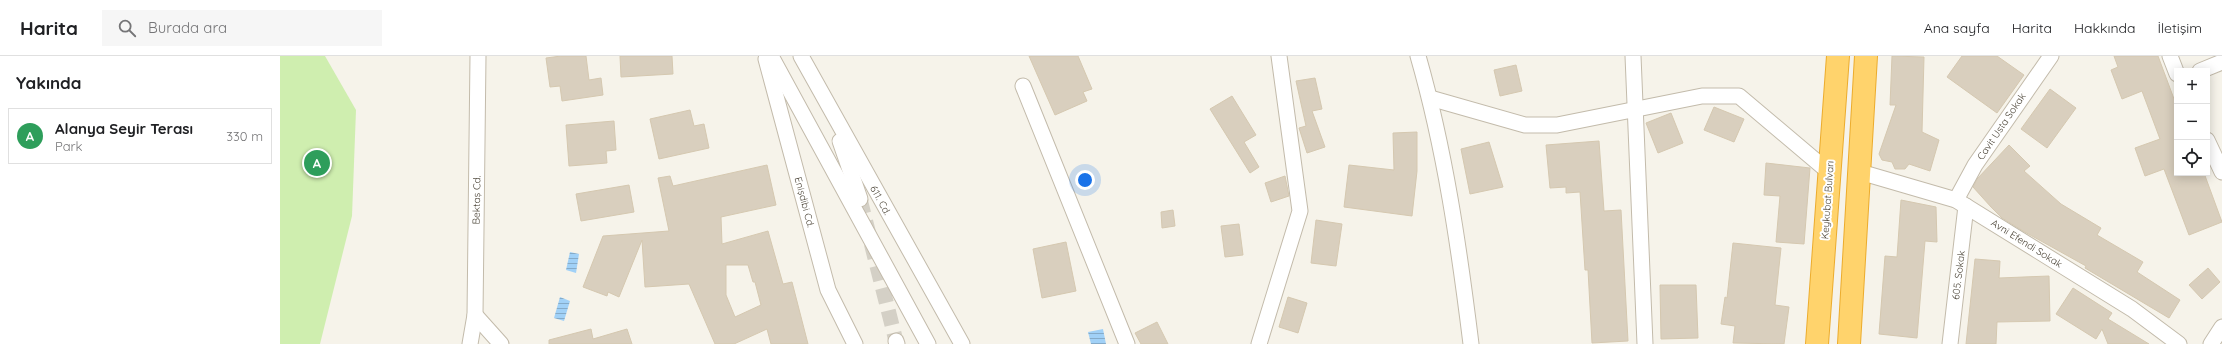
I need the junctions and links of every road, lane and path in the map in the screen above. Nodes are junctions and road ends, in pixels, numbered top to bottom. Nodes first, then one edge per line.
1 (478, 56) edge
2 (765, 56) edge
3 (771, 56) edge
4 (801, 56) edge
5 (1279, 56) edge
6 (1418, 56) edge
7 (1633, 56) edge
8 (1838, 56) edge
9 (1866, 56) edge
10 (2051, 56) edge
11 (2170, 56) edge
12 (2222, 62) edge
13 (2175, 68) edge
14 (2207, 68) edge
15 (1023, 86) dead end
16 (1430, 98) junction
17 (828, 105) junction
18 (1634, 111) junction
19 (2210, 146) edge
20 (1829, 172) junction
21 (1860, 172) junction
22 (2222, 172) edge
23 (860, 199) tunnel mouth
24 (1961, 203) junction
25 (475, 315) junction
26 (2222, 327) edge
27 (470, 344) edge
28 (501, 344) edge
29 (855, 344) edge
30 (928, 344) edge
31 (962, 344) edge
32 (1126, 344) edge
33 (1259, 344) edge
34 (1471, 344) edge
35 (1645, 344) edge
36 (1817, 344) edge
37 (1849, 344) edge
38 (1950, 344) edge
39 (2179, 344) edge
40 (2210, 344) edge

1 - 25 street, Bektaş Cd.
2 - 29 street, Enişdibi Cd.
3 - 30 street
4 - 17 street, 611. Cd.
5 - 33 street
6 - 16 street
7 - 18 street
8 - 20 highway, Keykubat Bulvarı
9 - 21 highway
10 - 24 street, Cavit Usta Sokak
11 - 13 street
12 - 14 street
15 - 32 street
16 - 18 street
16 - 34 street
17 - 23 street
17 - 31 street, 611. Cd.
18 - 20 street
18 - 35 street
19 - 22 street
20 - 36 highway, Keykubat Bulvarı
21 - 24 street, Avni Efendi Sokak
21 - 37 highway
24 - 38 street, 605. Sokak
24 - 39 street, Avni Efendi Sokak
25 - 27 street, Bektaş Cd.
25 - 28 street
26 - 40 street

